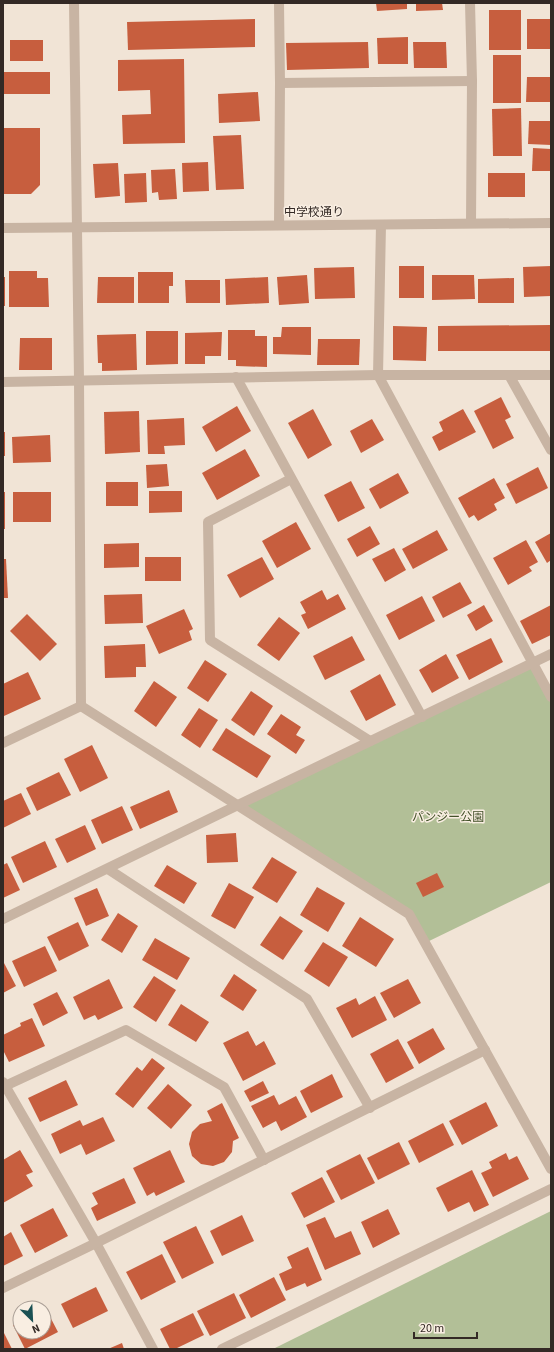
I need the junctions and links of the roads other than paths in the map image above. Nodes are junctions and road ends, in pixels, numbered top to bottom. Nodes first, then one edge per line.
1 (74, 3) edge
2 (279, 3) edge
3 (470, 3) edge
4 (472, 81) junction
5 (280, 83) junction
6 (471, 223) junction
7 (551, 223) edge
8 (279, 225) junction
9 (382, 225) junction
10 (77, 227) junction
11 (3, 228) edge
12 (378, 375) junction
13 (510, 375) junction
14 (551, 375) edge
15 (236, 377) junction
16 (79, 380) junction
17 (3, 382) edge
18 (551, 450) edge
19 (291, 479) junction
20 (551, 654) edge
21 (533, 663) junction
22 (551, 697) edge
23 (81, 706) junction
24 (422, 717) junction
25 (370, 741) junction
26 (3, 743) edge
27 (238, 805) junction
28 (108, 869) junction
29 (3, 919) edge
30 (485, 1050) junction
31 (4, 1084) edge
32 (370, 1108) junction
33 (264, 1160) junction
34 (551, 1169) edge
35 (551, 1189) edge
36 (96, 1243) junction
37 (3, 1288) edge
38 (153, 1349) edge
39 (222, 1349) edge

1 - 10 street
2 - 5 street
3 - 4 street
4 - 5 street
4 - 6 street
5 - 8 street
6 - 7 street, 中学校通り
6 - 9 street, 中学校通り
8 - 9 street, 中学校通り
8 - 10 street, 中学校通り
9 - 12 street
10 - 11 street, 中学校通り
10 - 16 street
12 - 13 street
12 - 15 street
12 - 21 street
13 - 14 street
13 - 18 street
15 - 16 street
15 - 19 street
16 - 17 street
16 - 23 street
19 - 24 street
19 - 25 street
20 - 21 street
21 - 22 street
21 - 24 street
23 - 26 street
23 - 27 street
24 - 25 street
25 - 27 street
27 - 28 street
27 - 30 street
28 - 29 street
28 - 32 street
30 - 32 street
30 - 34 street
31 - 33 street
31 - 36 street
32 - 33 street
33 - 36 street
35 - 39 street
36 - 37 street
36 - 38 street

